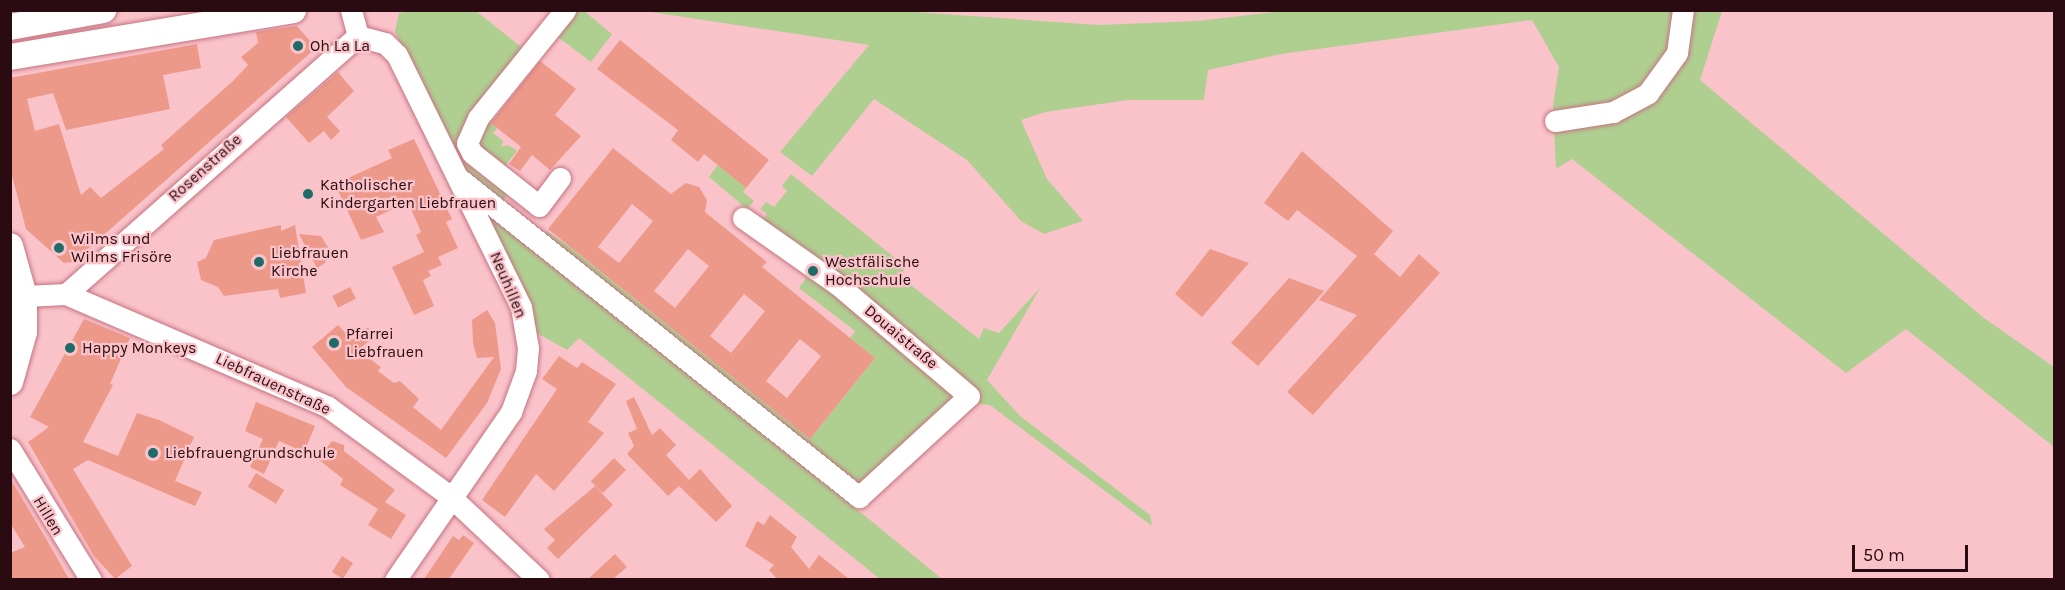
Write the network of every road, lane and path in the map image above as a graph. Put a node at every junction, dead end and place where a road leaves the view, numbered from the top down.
1 (103, 10) edge
2 (293, 10) edge
3 (351, 10) edge
4 (565, 10) edge
5 (1683, 10) edge
6 (10, 27) edge
7 (358, 36) junction
8 (10, 57) edge
9 (1555, 121) dead end
10 (560, 178) dead end
11 (461, 180) junction
12 (742, 218) dead end
13 (10, 246) edge
14 (66, 294) junction
15 (24, 296) junction
16 (10, 382) edge
17 (10, 449) edge
18 (450, 496) junction
19 (91, 579) edge
20 (395, 579) edge
21 (539, 579) edge

1 - 6 main road
2 - 8 main road
3 - 7 street
4 - 10 street
5 - 9 street
7 - 11 street, Neuhillen
7 - 14 street, Rosenstraße
11 - 12 street, Douaistraße
11 - 18 street, Neuhillen
13 - 15 main road
14 - 15 street
14 - 18 street, Liebfrauenstraße
15 - 16 main road
17 - 19 street, Hillen
18 - 20 street, Neuhillen
18 - 21 street, Liebfrauenstraße

